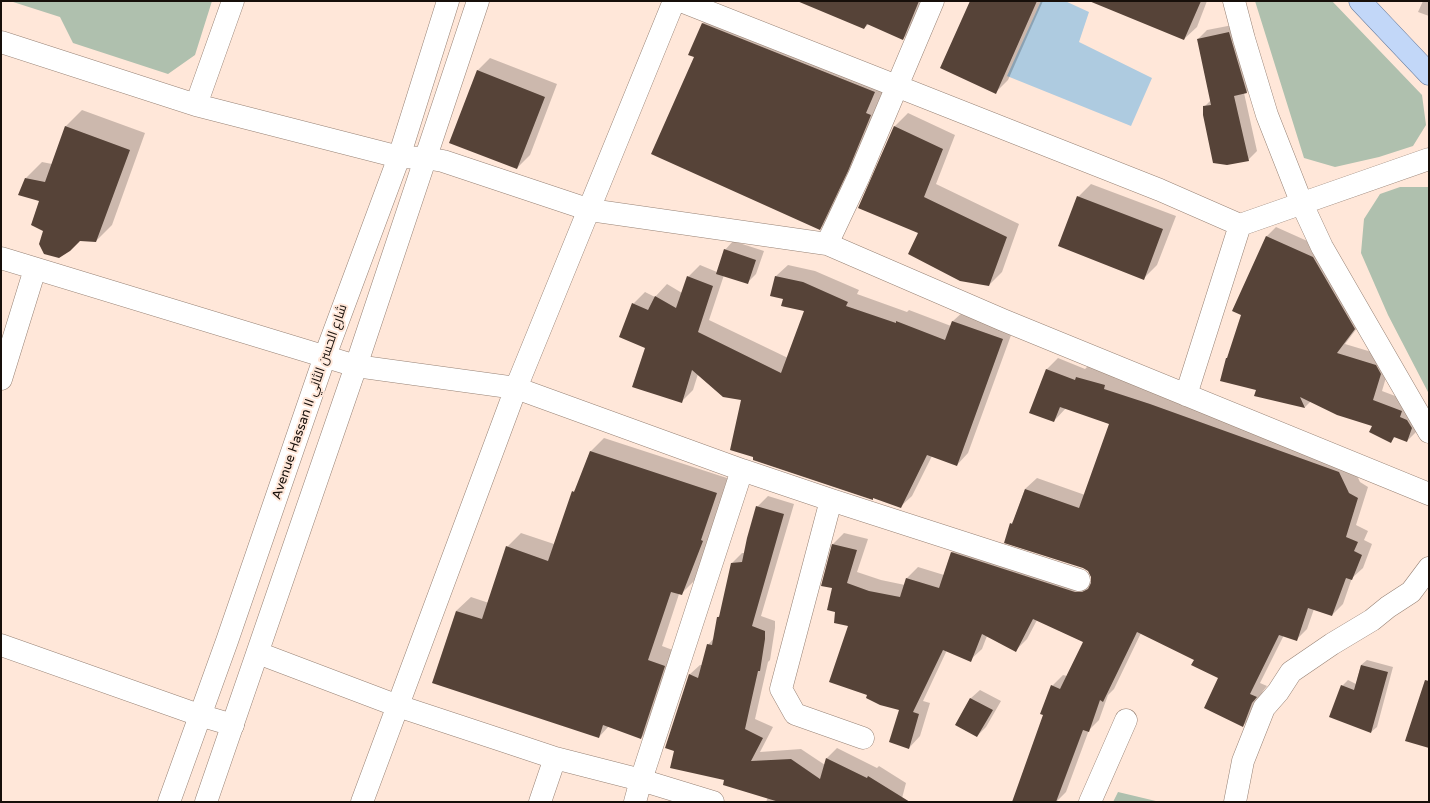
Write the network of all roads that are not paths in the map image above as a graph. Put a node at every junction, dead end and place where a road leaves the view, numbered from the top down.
1 (233, 1) edge
2 (448, 1) edge
3 (478, 1) edge
4 (674, 1) edge
5 (681, 1) edge
6 (933, 1) edge
7 (1234, 1) edge
8 (1360, 1) edge
9 (1, 42) edge
10 (1429, 74) edge
11 (897, 87) junction
12 (196, 105) junction
13 (399, 157) junction
14 (425, 158) junction
15 (1429, 159) edge
16 (1302, 204) junction
17 (590, 210) junction
18 (1240, 224) junction
19 (827, 244) junction
20 (1, 258) edge
21 (35, 269) junction
22 (325, 356) junction
23 (356, 366) junction
24 (1, 379) edge
25 (516, 388) junction
26 (1186, 395) junction
27 (1429, 432) edge
28 (742, 470) junction
29 (1429, 494) edge
30 (831, 500) junction
31 (1429, 568) edge
32 (1078, 580) dead end
33 (1, 645) edge
34 (258, 653) junction
35 (398, 706) junction
36 (199, 715) junction
37 (1126, 720) dead end
38 (232, 725) junction
39 (863, 738) dead end
40 (555, 758) junction
41 (641, 780) junction
42 (169, 802) edge
43 (206, 802) edge
44 (362, 802) edge
45 (540, 802) edge
46 (635, 802) edge
47 (713, 802) edge
48 (1090, 802) edge
49 (1235, 802) edge

1 - 12 street
2 - 13 street, Avenue Hassan II شارع الحسن الثاني
3 - 14 street
4 - 17 street
5 - 11 street
6 - 11 street
7 - 16 street
8 - 10 main road
9 - 12 street
11 - 18 street
11 - 19 street
12 - 13 street
13 - 14 street
13 - 22 street, Avenue Hassan II شارع الحسن الثاني
14 - 17 street
14 - 23 street
15 - 16 street
16 - 18 street
16 - 27 street
17 - 19 street
17 - 25 street
18 - 26 street
19 - 26 street
20 - 21 street
21 - 22 street
21 - 24 street
22 - 23 street
22 - 36 street, Avenue Hassan II شارع الحسن الثاني
23 - 25 street
23 - 34 street
25 - 28 street
25 - 35 street
26 - 29 street
28 - 30 street
28 - 41 street
30 - 32 street
30 - 39 street
31 - 49 street
33 - 36 street
34 - 35 street
34 - 38 street
35 - 40 street
35 - 44 street
36 - 38 street
36 - 42 street, Avenue Hassan II شارع الحسن الثاني
37 - 48 street
38 - 43 street
40 - 41 street
40 - 45 street
41 - 46 street
41 - 47 street

